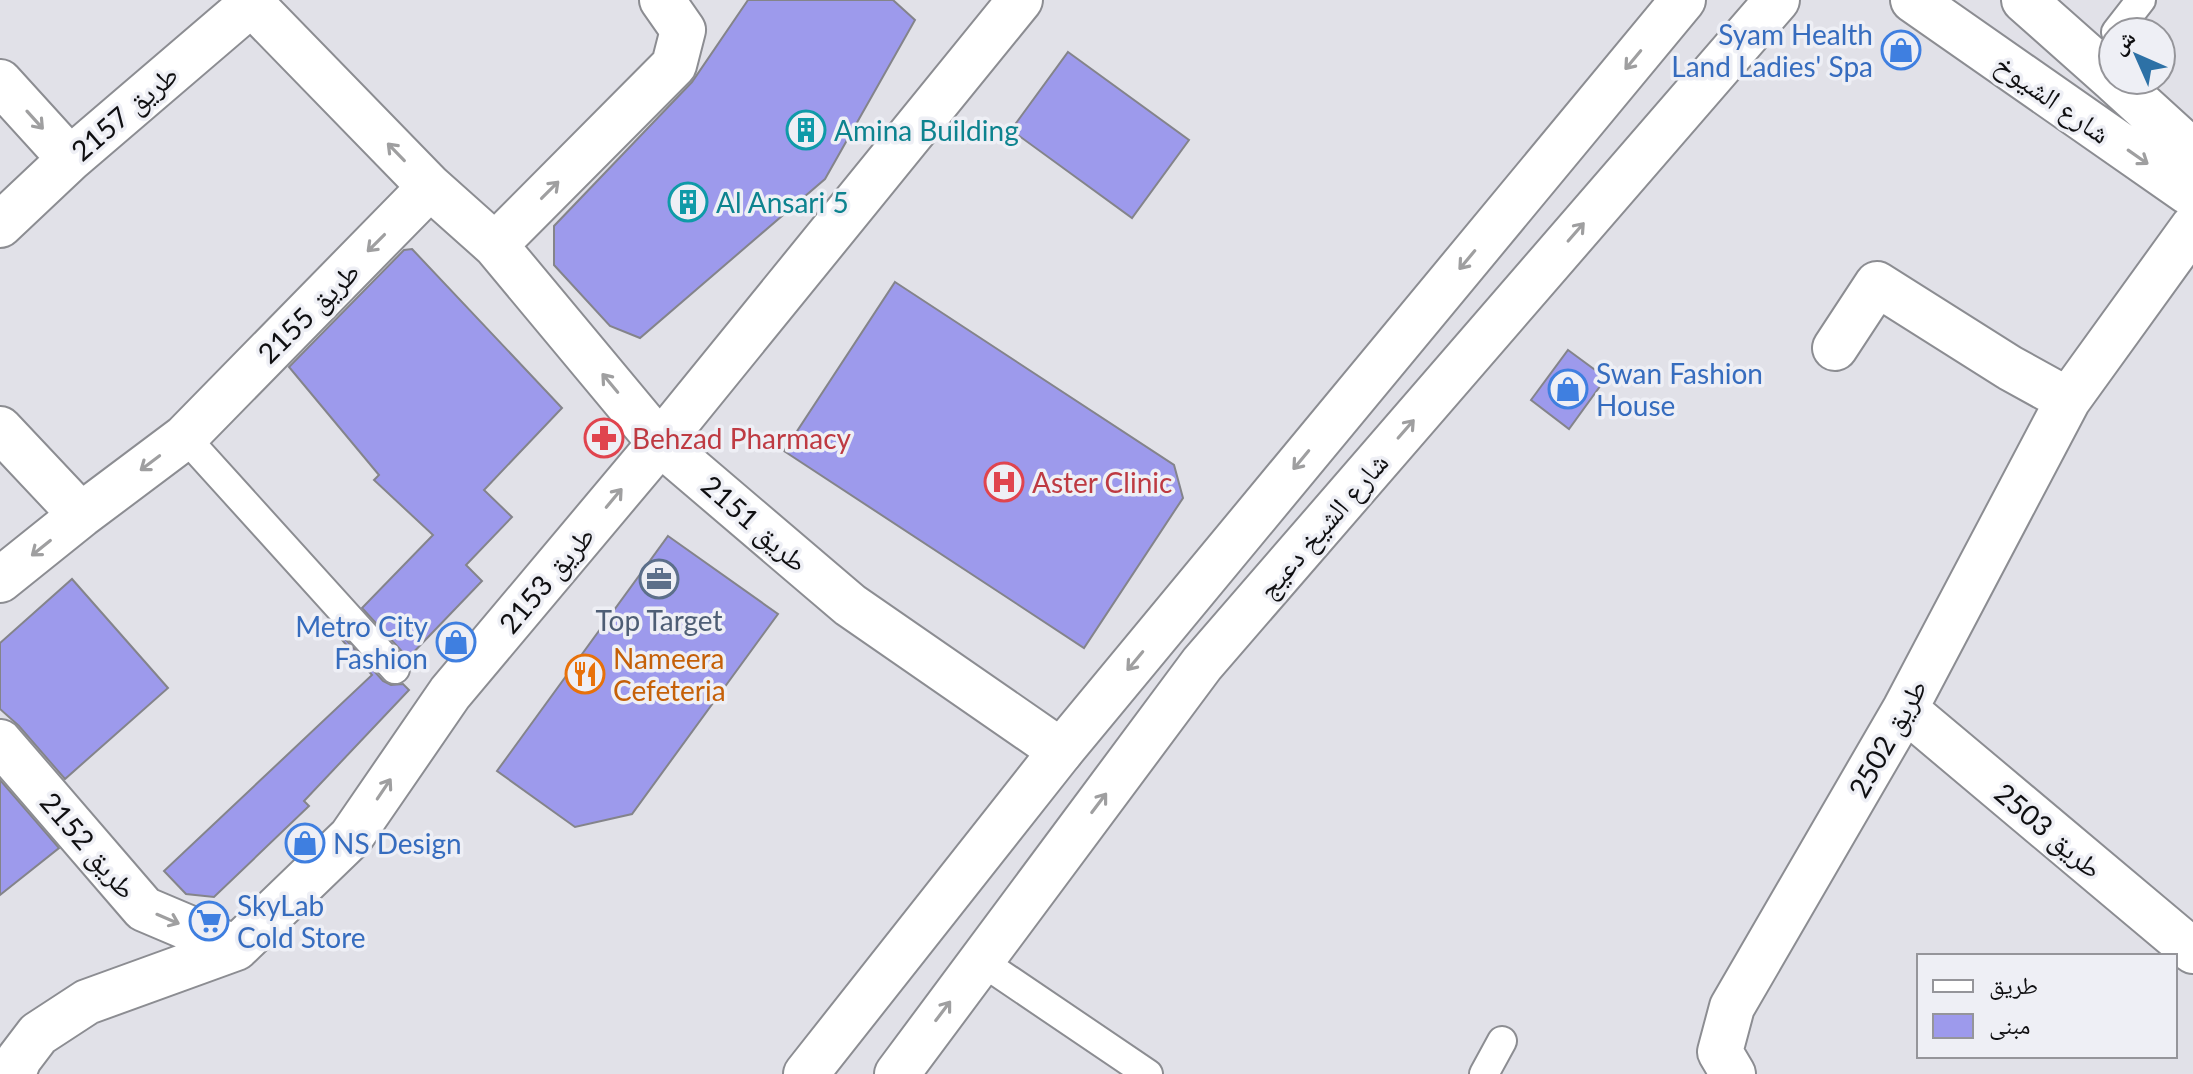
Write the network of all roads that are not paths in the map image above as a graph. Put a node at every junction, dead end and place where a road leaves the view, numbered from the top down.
1 (662, 0) edge
2 (1020, 0) edge
3 (1683, 0) edge
4 (1777, 0) edge
5 (1913, 0) edge
6 (2024, 0) edge
7 (250, 2) edge
8 (2097, 49) edge
9 (0, 82) edge
10 (2144, 96) edge
11 (2193, 152) edge
12 (70, 159) junction
13 (430, 187) junction
14 (2193, 193) edge
15 (0, 225) edge
16 (2193, 227) edge
17 (495, 245) junction
18 (1835, 348) dead end
19 (2068, 400) junction
20 (0, 429) edge
21 (185, 437) junction
22 (660, 443) junction
23 (81, 515) junction
24 (0, 580) edge
25 (395, 669) dead end
26 (1905, 709) junction
27 (0, 742) edge
28 (1061, 751) junction
29 (236, 948) junction
30 (2193, 951) edge
31 (981, 961) junction
32 (1502, 1041) dead end
33 (13, 1074) edge
34 (806, 1074) edge
35 (897, 1074) edge
36 (1148, 1074) edge
37 (1484, 1074) edge
38 (1733, 1074) edge

17 -> 1 street
2 - 22 street, طريق 2153
3 -> 28 street, شارع الشيخ دعيج
31 -> 4 street, شارع الشيخ دعيج
5 -> 14 street, شارع الشيوخ
6 - 8 street, شارع الشيوخ
7 - 12 street, طريق 2157
13 -> 7 street, طريق 2151
9 -> 12 street
10 - 11 street, شارع الشيوخ
12 - 15 street, طريق 2157
13 - 17 street, طريق 2151
13 -> 21 street, طريق 2155
16 - 19 street, طريق 2502
22 -> 17 street, طريق 2151
18 - 19 street
19 - 26 street, طريق 2502
20 - 23 street
21 -> 23 street, طريق 2155
21 - 25 lane
22 - 28 street, طريق 2151
29 -> 22 street, طريق 2153
23 -> 24 street, طريق 2155
26 - 30 street, طريق 2503
26 - 38 street, طريق 2502
27 -> 29 street, طريق 2152
28 - 34 street, شارع الشيخ دعيج
29 - 33 street, طريق 2153
35 -> 31 street, شارع الشيخ دعيج
31 - 36 lane
32 - 37 lane

